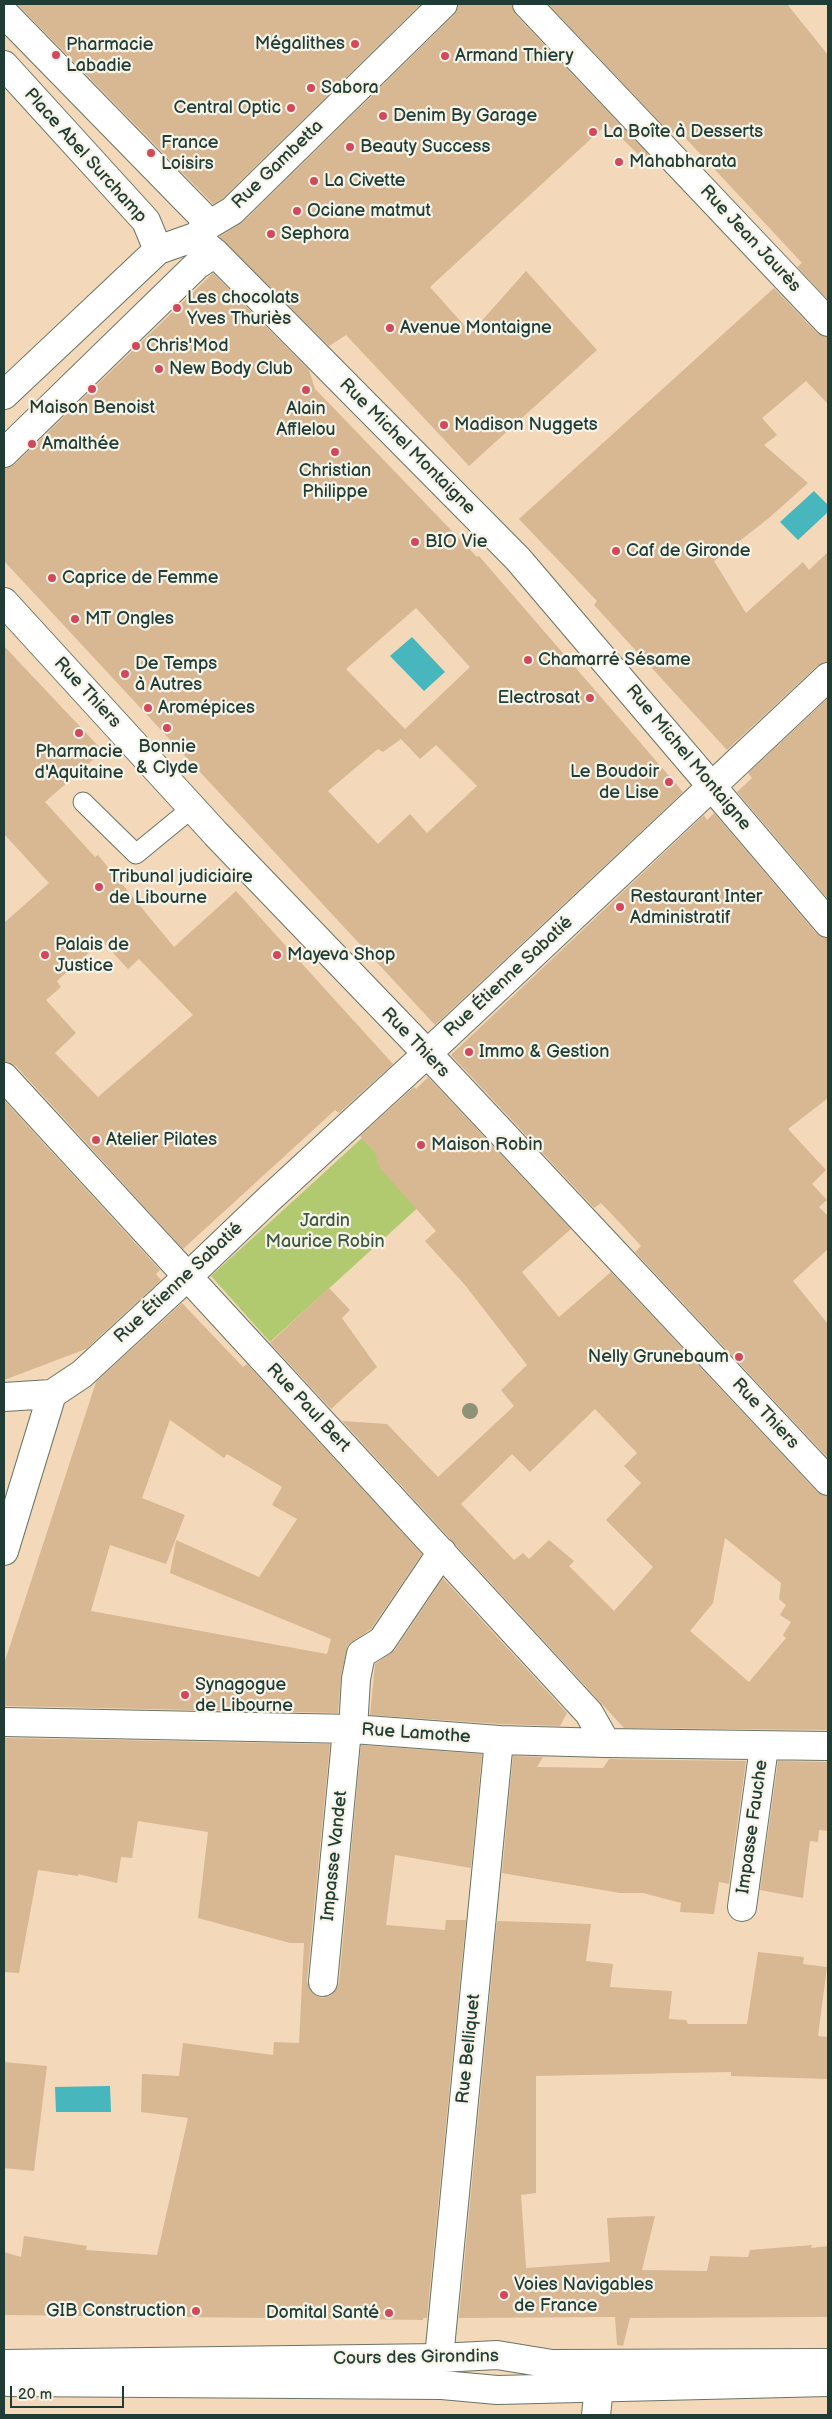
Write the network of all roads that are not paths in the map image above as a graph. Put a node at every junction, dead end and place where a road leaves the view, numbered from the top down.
1 (443, 4) edge
2 (527, 4) edge
3 (4, 12) edge
4 (4, 65) edge
5 (207, 238) junction
6 (158, 250) junction
7 (828, 322) edge
8 (4, 395) edge
9 (4, 453) edge
10 (4, 602) edge
11 (828, 677) edge
12 (713, 785) junction
13 (83, 802) dead end
14 (192, 808) junction
15 (828, 923) edge
16 (426, 1055) junction
17 (4, 1077) edge
18 (186, 1277) junction
19 (52, 1394) junction
20 (4, 1397) edge
21 (828, 1481) edge
22 (4, 1551) edge
23 (442, 1552) junction
24 (4, 1722) edge
25 (350, 1730) junction
26 (498, 1740) junction
27 (606, 1743) junction
28 (828, 1746) edge
29 (764, 1747) junction
30 (742, 1907) dead end
31 (323, 1982) dead end
32 (439, 2358) junction
33 (828, 2363) edge
34 (4, 2364) edge
35 (4, 2382) edge
36 (828, 2382) edge
37 (599, 2387) junction
38 (596, 2415) edge

1 - 5 street, Rue Gambetta
2 - 7 street, Rue Jean Jaurès
3 - 5 street
4 - 6 street, Place Abel Surchamp
5 - 6 street
5 - 9 street
5 - 12 street, Rue Michel Montaigne
6 - 8 street
10 - 14 street, Rue Thiers
11 - 12 street, Rue Étienne Sabatié
12 - 15 street, Rue Michel Montaigne
12 - 16 street, Rue Étienne Sabatié
13 - 14 lane
14 - 16 street, Rue Thiers
16 - 18 street, Rue Étienne Sabatié
16 - 21 street, Rue Thiers
17 - 18 street, Rue Paul Bert
18 - 19 street, Rue Étienne Sabatié
18 - 23 street, Rue Paul Bert
19 - 20 street
19 - 22 street
23 - 25 street, Impasse Vandet
23 - 27 street, Rue Paul Bert
24 - 25 street, Rue Lamothe
25 - 26 street, Rue Lamothe
25 - 31 street, Impasse Vandet
26 - 27 street, Rue Lamothe
26 - 32 street, Rue Belliquet
27 - 29 street, Rue Lamothe
28 - 29 street, Rue Lamothe
29 - 30 street, Impasse Fauche
32 - 33 street, Cours des Girondins
32 - 34 street, Cours des Girondins
35 - 37 street, Cours des Girondins
36 - 37 street, Cours des Girondins
37 - 38 street

